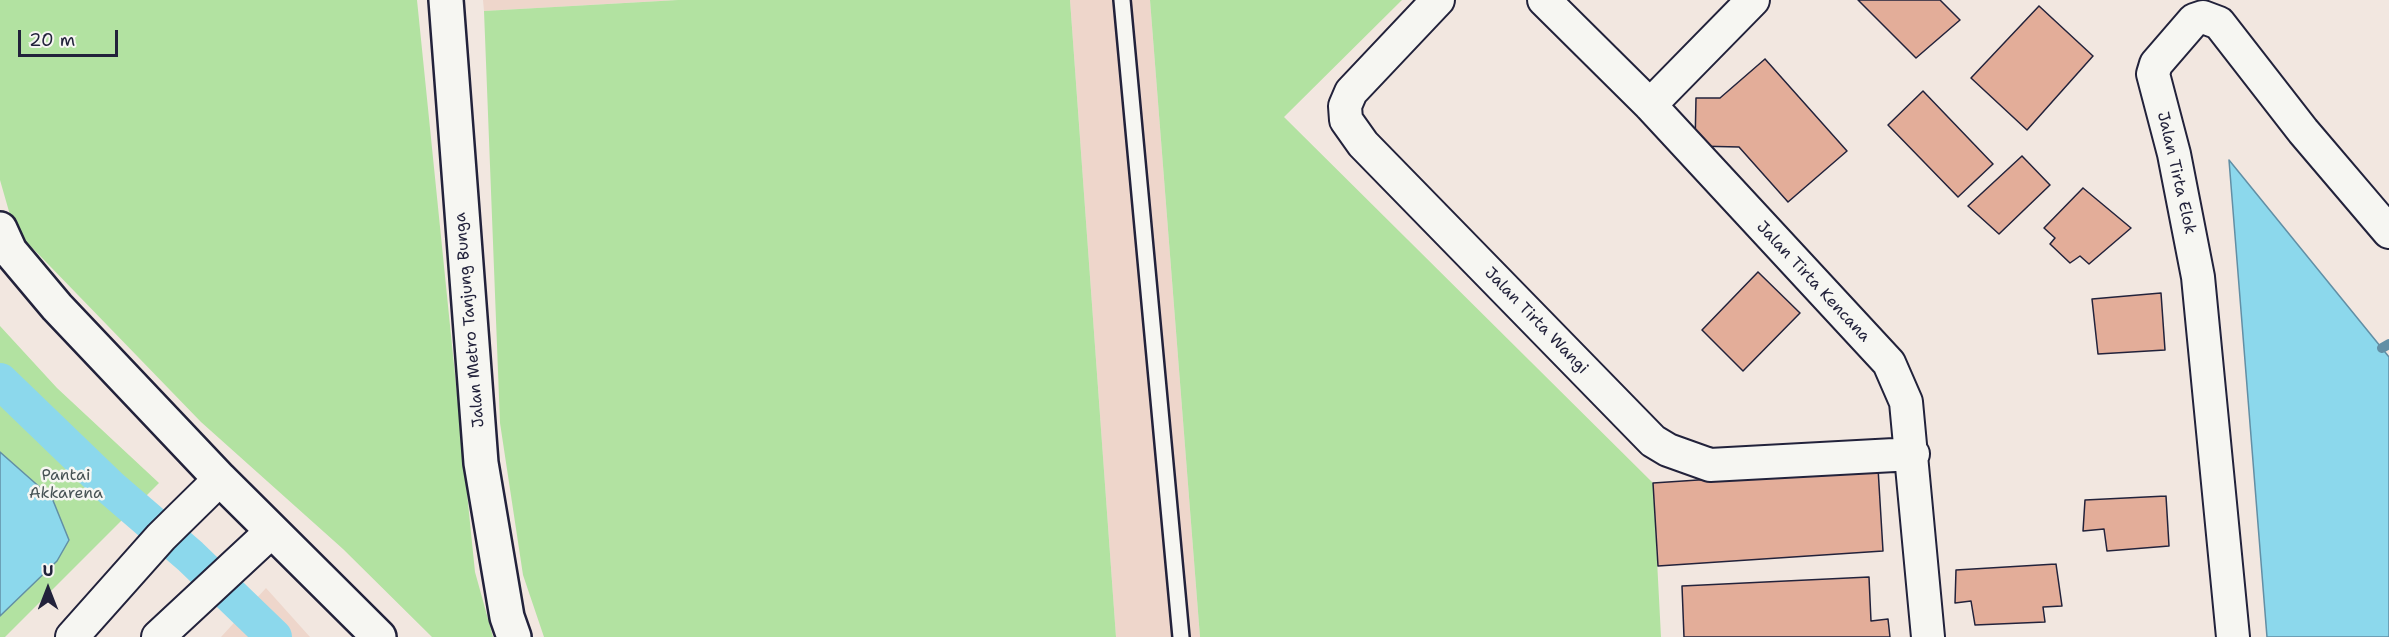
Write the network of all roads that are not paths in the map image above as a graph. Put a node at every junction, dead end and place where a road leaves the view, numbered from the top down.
1 (446, 0) edge
2 (1122, 0) edge
3 (1438, 0) edge
4 (1544, 0) edge
5 (1753, 0) edge
6 (1650, 105) junction
7 (0, 229) edge
8 (2389, 232) edge
9 (1913, 454) junction
10 (220, 479) junction
11 (261, 541) junction
12 (178, 631) edge
13 (72, 637) edge
14 (379, 637) edge
15 (514, 637) edge
16 (1181, 637) edge
17 (1928, 637) edge
18 (2233, 637) edge

1 - 15 main road, Jalan Metro Tanjung Bunga
2 - 16 lane
3 - 9 street, Jalan Tirta Wangi
4 - 6 street, Jalan Tirta Kencana
5 - 6 street
6 - 9 street, Jalan Tirta Kencana
7 - 10 main road
8 - 18 street, Jalan Tirta Elok
9 - 17 street, Jalan Tirta Kencana
10 - 11 main road
10 - 13 street
11 - 12 street
11 - 14 main road

